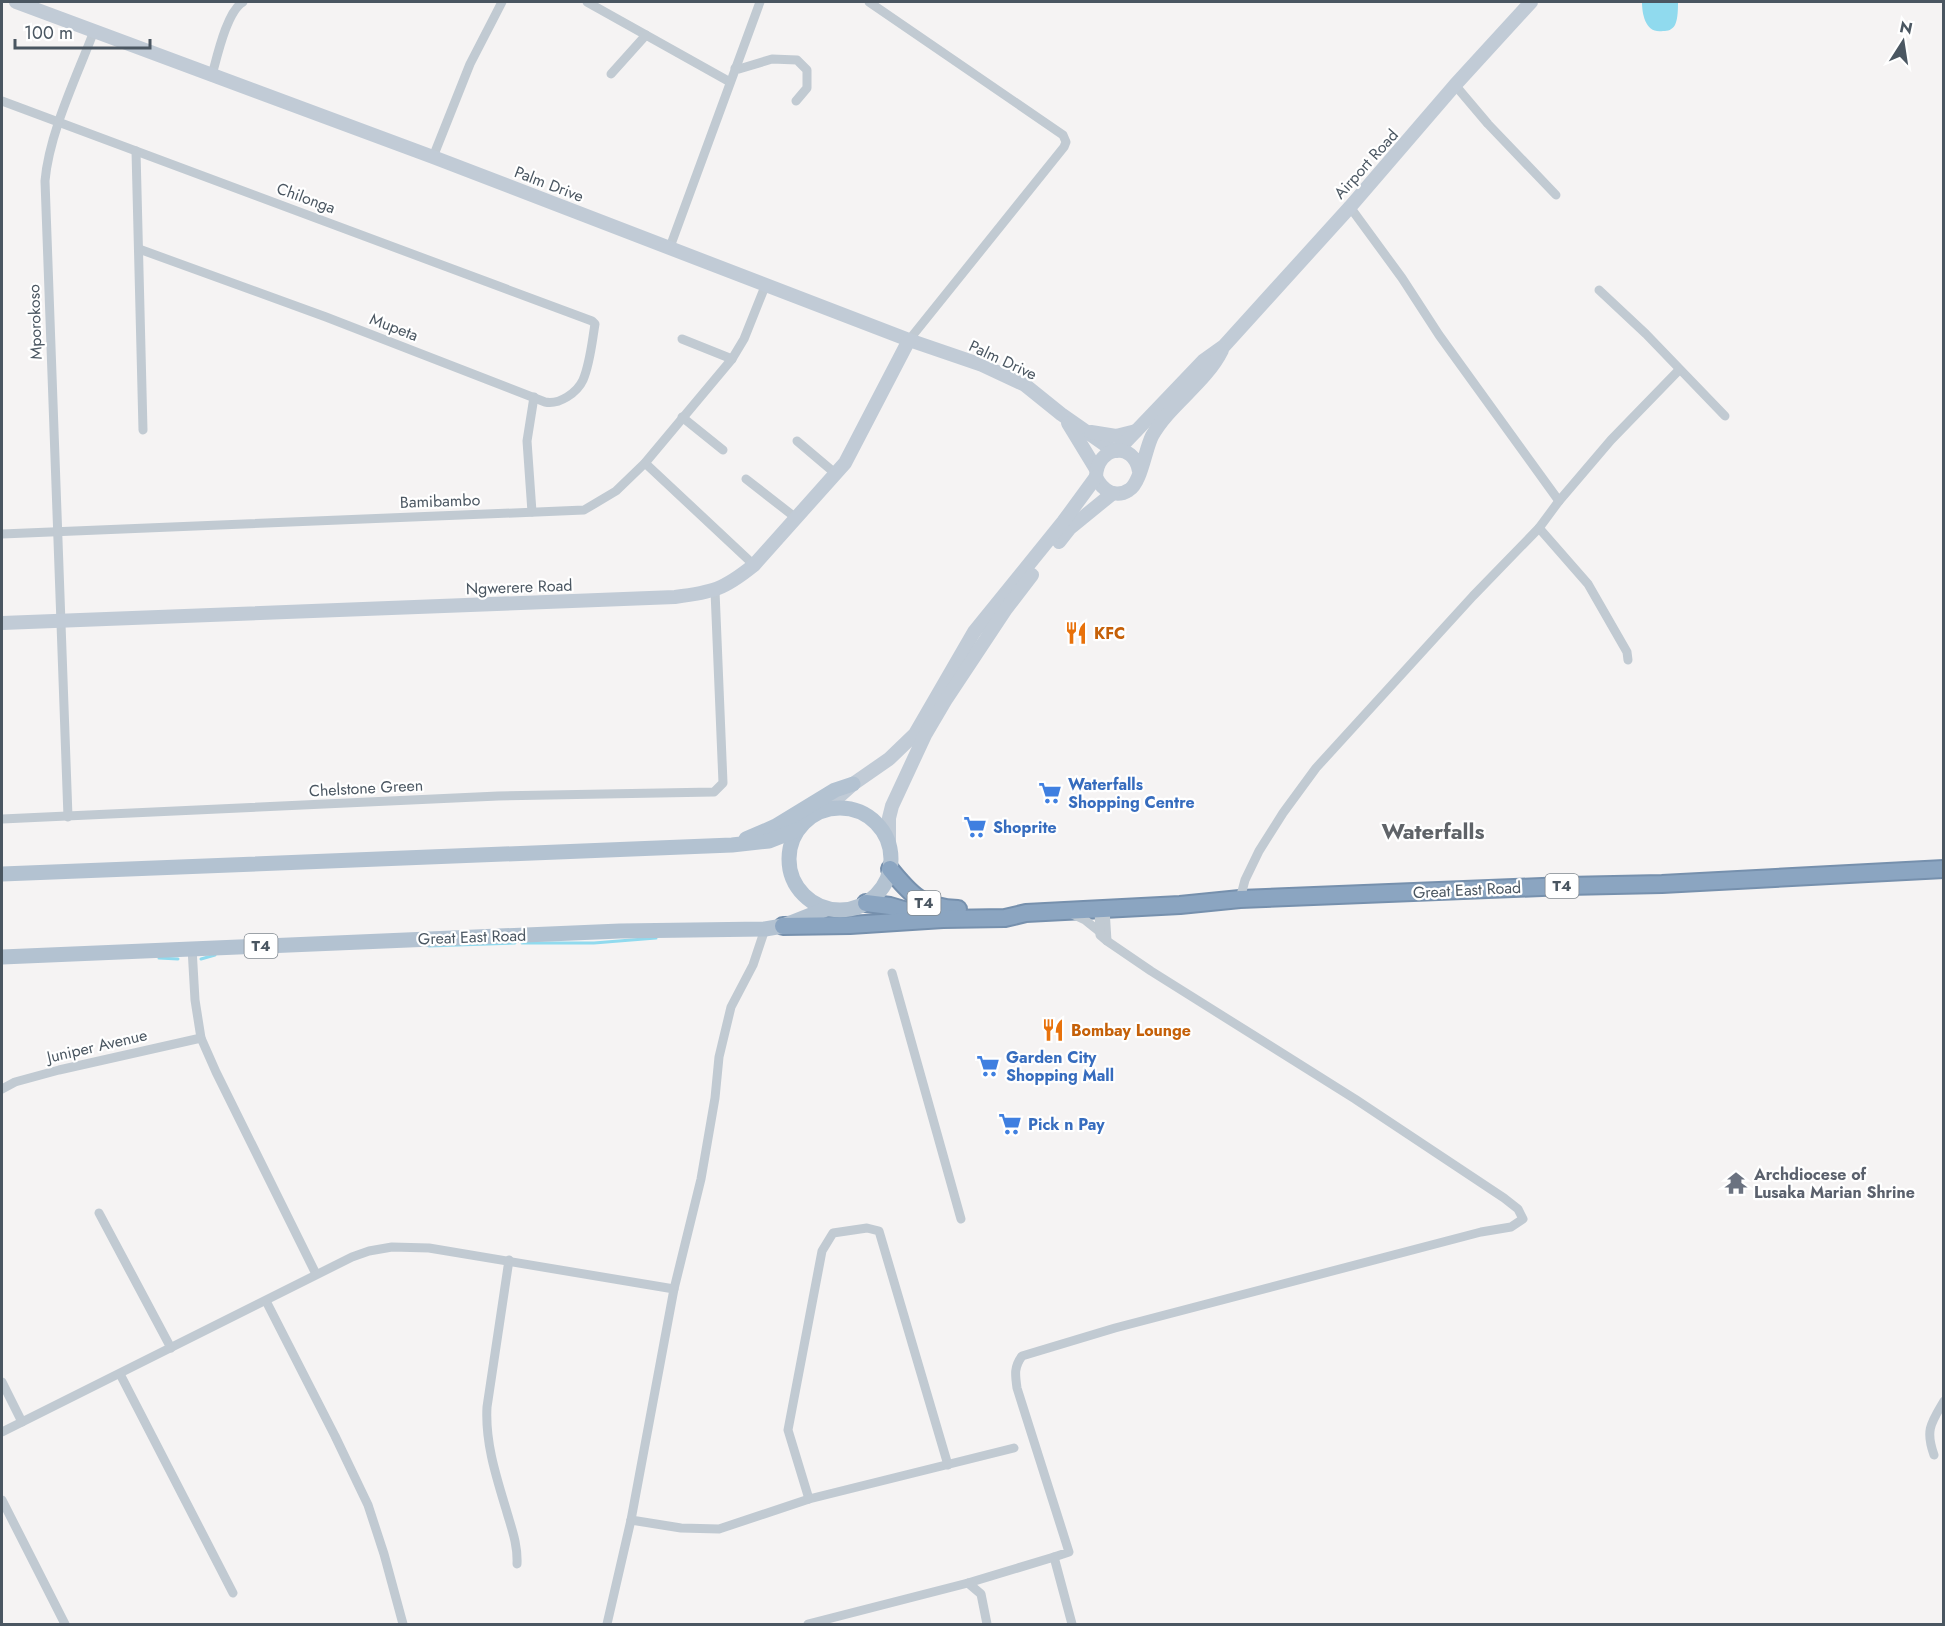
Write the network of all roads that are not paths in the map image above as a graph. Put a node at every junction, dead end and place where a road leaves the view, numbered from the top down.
1 (16, 2) edge
2 (243, 2) edge
3 (502, 2) edge
4 (587, 2) edge
5 (760, 2) edge
6 (869, 2) edge
7 (1531, 2) edge
8 (46, 6) edge
9 (94, 31) junction
10 (646, 35) junction
11 (735, 68) junction
12 (611, 74) dead end
13 (212, 75) junction
14 (730, 82) junction
15 (1455, 85) junction
16 (796, 100) dead end
17 (2, 101) edge
18 (59, 123) junction
19 (136, 151) junction
20 (433, 157) junction
21 (1556, 195) dead end
22 (1350, 207) junction
23 (670, 248) junction
24 (139, 249) junction
25 (765, 284) junction
26 (1599, 290) dead end
27 (594, 329) joint
28 (682, 339) dead end
29 (909, 340) junction
30 (1224, 346) junction
31 (732, 359) junction
32 (1679, 370) junction
33 (534, 397) junction
34 (1061, 414) junction
35 (1725, 416) dead end
36 (682, 417) junction
37 (1076, 424) junction
38 (143, 430) dead end
39 (1136, 431) junction
40 (797, 441) dead end
41 (723, 450) dead end
42 (1115, 451) junction
43 (645, 463) junction
44 (1139, 471) junction
45 (1096, 473) junction
46 (836, 474) junction
47 (746, 479) dead end
48 (1113, 493) junction
49 (1559, 501) junction
50 (532, 512) junction
51 (796, 518) junction
52 (1539, 528) junction
53 (58, 532) junction
54 (2, 534) edge
55 (753, 565) junction
56 (715, 591) junction
57 (62, 620) junction
58 (2, 623) edge
59 (1628, 660) dead end
60 (853, 784) junction
61 (824, 810) junction
62 (68, 817) junction
63 (2, 819) edge
64 (797, 830) junction
65 (889, 843) junction
66 (732, 845) junction
67 (890, 869) junction
68 (1944, 869) edge
69 (2, 874) edge
70 (1240, 899) junction
71 (866, 903) junction
72 (826, 909) junction
73 (1102, 909) junction
74 (1125, 909) junction
75 (1066, 912) junction
76 (1026, 913) junction
77 (943, 919) junction
78 (783, 926) junction
79 (765, 929) junction
80 (1103, 934) junction
81 (192, 948) junction
82 (2, 957) edge
83 (892, 973) dead end
84 (201, 1038) junction
85 (15, 1082) junction
86 (2, 1083) edge
87 (2, 1089) edge
88 (99, 1213) dead end
89 (961, 1219) dead end
90 (509, 1260) junction
91 (316, 1274) junction
92 (674, 1289) junction
93 (267, 1301) junction
94 (171, 1348) junction
95 (120, 1374) junction
96 (2, 1382) edge
97 (1944, 1401) edge
98 (22, 1422) junction
99 (2, 1432) edge
100 (1014, 1448) dead end
101 (1934, 1455) dead end
102 (948, 1466) junction
103 (809, 1499) junction
104 (2, 1500) edge
105 (631, 1520) junction
106 (1054, 1557) junction
107 (516, 1564) dead end
108 (968, 1583) junction
109 (233, 1593) dead end
110 (65, 1624) edge
111 (403, 1624) edge
112 (607, 1624) edge
113 (808, 1624) edge
114 (987, 1624) edge
115 (1072, 1624) edge

1 - 8 street, Palm Drive
2 - 13 street
3 - 20 street
4 - 10 street
5 - 11 street
6 - 29 street
7 - 15 street, Airport Road
8 - 9 street, Palm Drive
9 - 13 street, Palm Drive
9 - 18 street, Mporokoso
10 - 12 street
10 - 14 street
11 - 14 street
11 - 16 street
13 - 20 street, Palm Drive
14 - 23 street
15 - 21 street
15 - 22 street, Airport Road
17 - 18 street, Chilonga
18 - 19 street, Chilonga
18 - 53 street, Mporokoso
19 - 24 street
19 - 27 street, Chilonga
20 - 23 street, Palm Drive
22 - 30 street, Airport Road
22 - 49 street
23 - 25 street, Palm Drive
24 - 33 street, Mupeta
24 - 38 street
25 - 29 street, Palm Drive
25 - 31 street, Bamibambo
26 - 32 street
27 - 33 street, Mupeta
28 - 31 street
29 - 34 street, Palm Drive
29 - 46 street, Ngwerere Road
30 - 39 street, Airport Road
30 - 44 street, Airport Road
31 - 36 street, Bamibambo
32 - 35 street
32 - 49 street
33 - 50 street
34 - 37 street, Palm Drive
34 - 45 street, Palm Drive
36 - 41 street
36 - 43 street, Bamibambo
37 - 39 street, Palm Drive
37 - 42 street, Palm Drive
39 - 42 street, Airport Road
40 - 46 street
42 - 44 street
42 - 45 street
43 - 50 street, Bamibambo
43 - 55 street
44 - 48 street
45 - 48 street
45 - 60 street
46 - 51 street, Ngwerere Road
47 - 51 street
48 - 65 street
49 - 52 street
50 - 53 street, Bamibambo
51 - 55 street, Ngwerere Road
52 - 59 street
52 - 70 street
53 - 54 street, Bamibambo
53 - 57 street, Mporokoso
55 - 56 street, Ngwerere Road
56 - 57 street, Ngwerere Road
56 - 62 street, Chelstone Green
57 - 58 street, Ngwerere Road
57 - 62 street, Mporokoso
60 - 61 street
60 - 66 main road
61 - 64 main road
61 - 65 main road
62 - 63 street, Chelstone Green
64 - 66 main road
64 - 72 main road
65 - 67 main road
66 - 69 main road
67 - 71 main road
67 - 76 highway, Great East Road / T4
68 - 70 highway, Great East Road / T4
70 - 74 highway, Great East Road / T4
71 - 72 main road
71 - 77 highway, Great East Road / T4
72 - 78 main road, T4
73 - 74 highway, Great East Road / T4
73 - 75 highway, Great East Road / T4
73 - 80 street
74 - 80 street
75 - 76 highway, Great East Road / T4
75 - 80 street
76 - 77 highway, Great East Road / T4
77 - 78 highway, Great East Road
78 - 79 main road, Great East Road / T4
79 - 81 main road, Great East Road / T4
79 - 92 street
80 - 106 street
81 - 82 main road, Great East Road / T4
81 - 84 street
83 - 89 street
84 - 85 street, Juniper Avenue
84 - 91 street
85 - 86 street
85 - 87 street, Juniper Avenue
88 - 94 street
90 - 91 street
90 - 92 street
90 - 107 street
91 - 93 street
92 - 105 street
93 - 94 street
93 - 111 street
94 - 95 street
95 - 98 street
95 - 109 street
96 - 98 street
97 - 101 street
98 - 99 street
100 - 102 street
102 - 103 street
102 - 103 street
103 - 105 street
104 - 110 street
105 - 112 street
106 - 108 street
106 - 115 street
108 - 113 street
108 - 114 street

